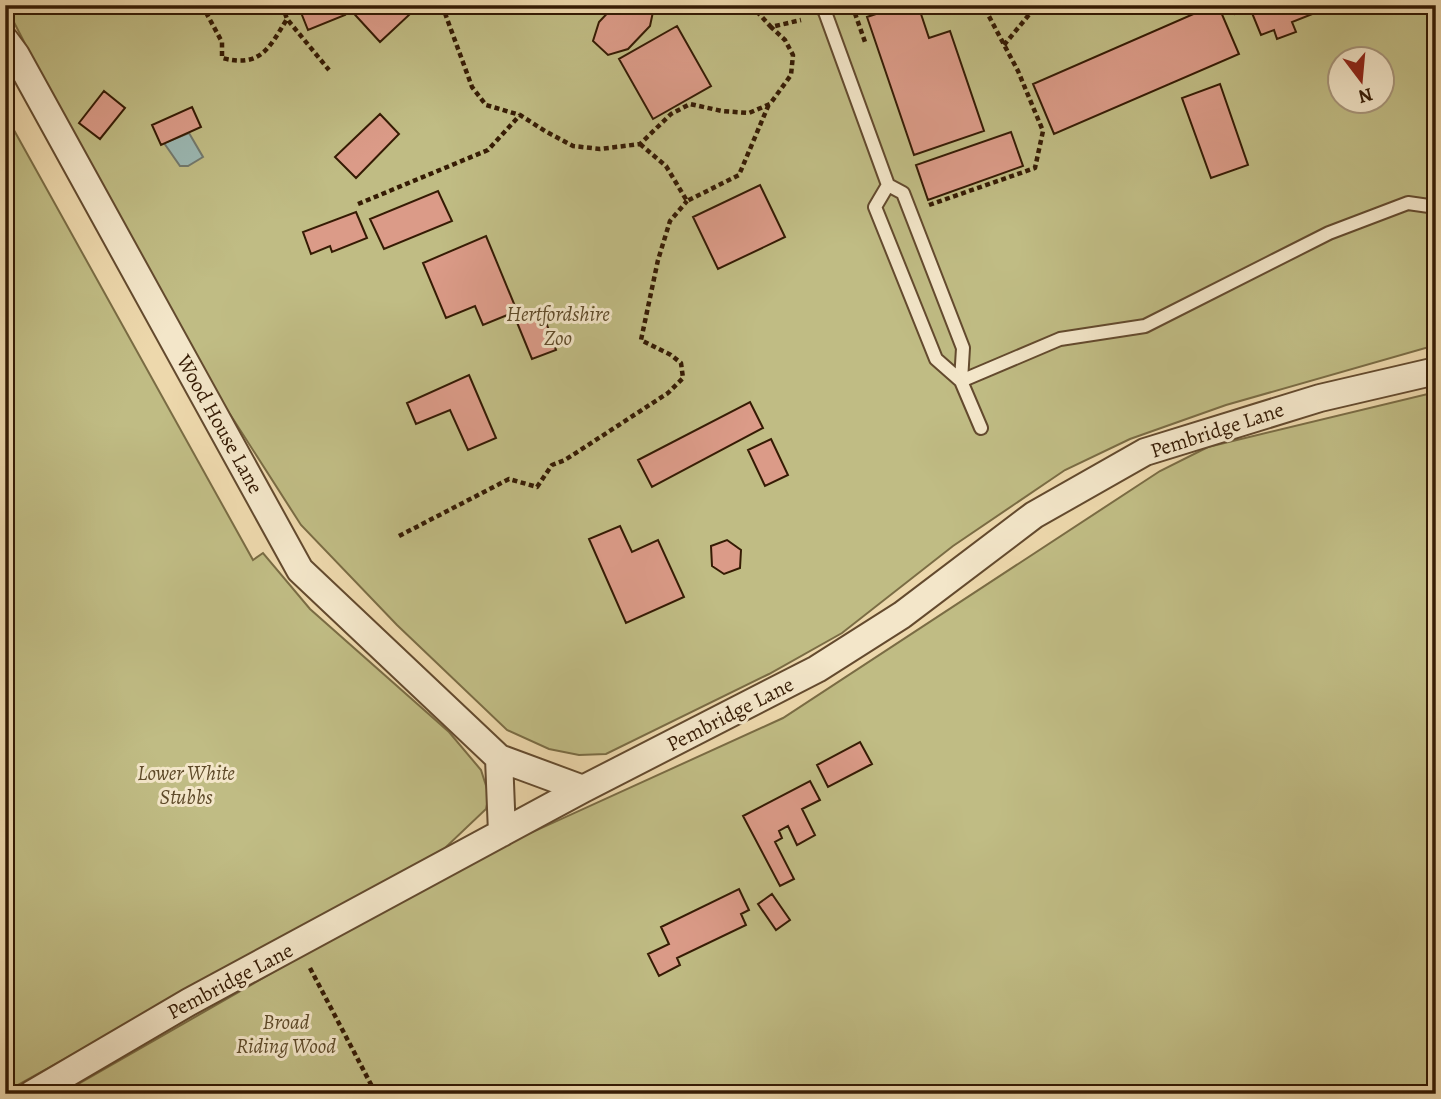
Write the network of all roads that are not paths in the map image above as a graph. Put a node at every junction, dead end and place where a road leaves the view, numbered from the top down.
1 (820, 5) edge
2 (5, 40) edge
3 (888, 185) junction
4 (1436, 208) edge
5 (1436, 371) edge
6 (961, 382) junction
7 (981, 428) dead end
8 (499, 758) junction
9 (583, 789) junction
10 (502, 833) junction
11 (32, 1094) edge

1 - 3 lane
2 - 8 street, Wood House Lane
3 - 6 lane
3 - 6 lane
4 - 6 lane
5 - 9 street, Pembridge Lane
6 - 7 lane
8 - 9 street, Wood House Lane
8 - 10 street
9 - 10 street, Pembridge Lane
10 - 11 street, Pembridge Lane

